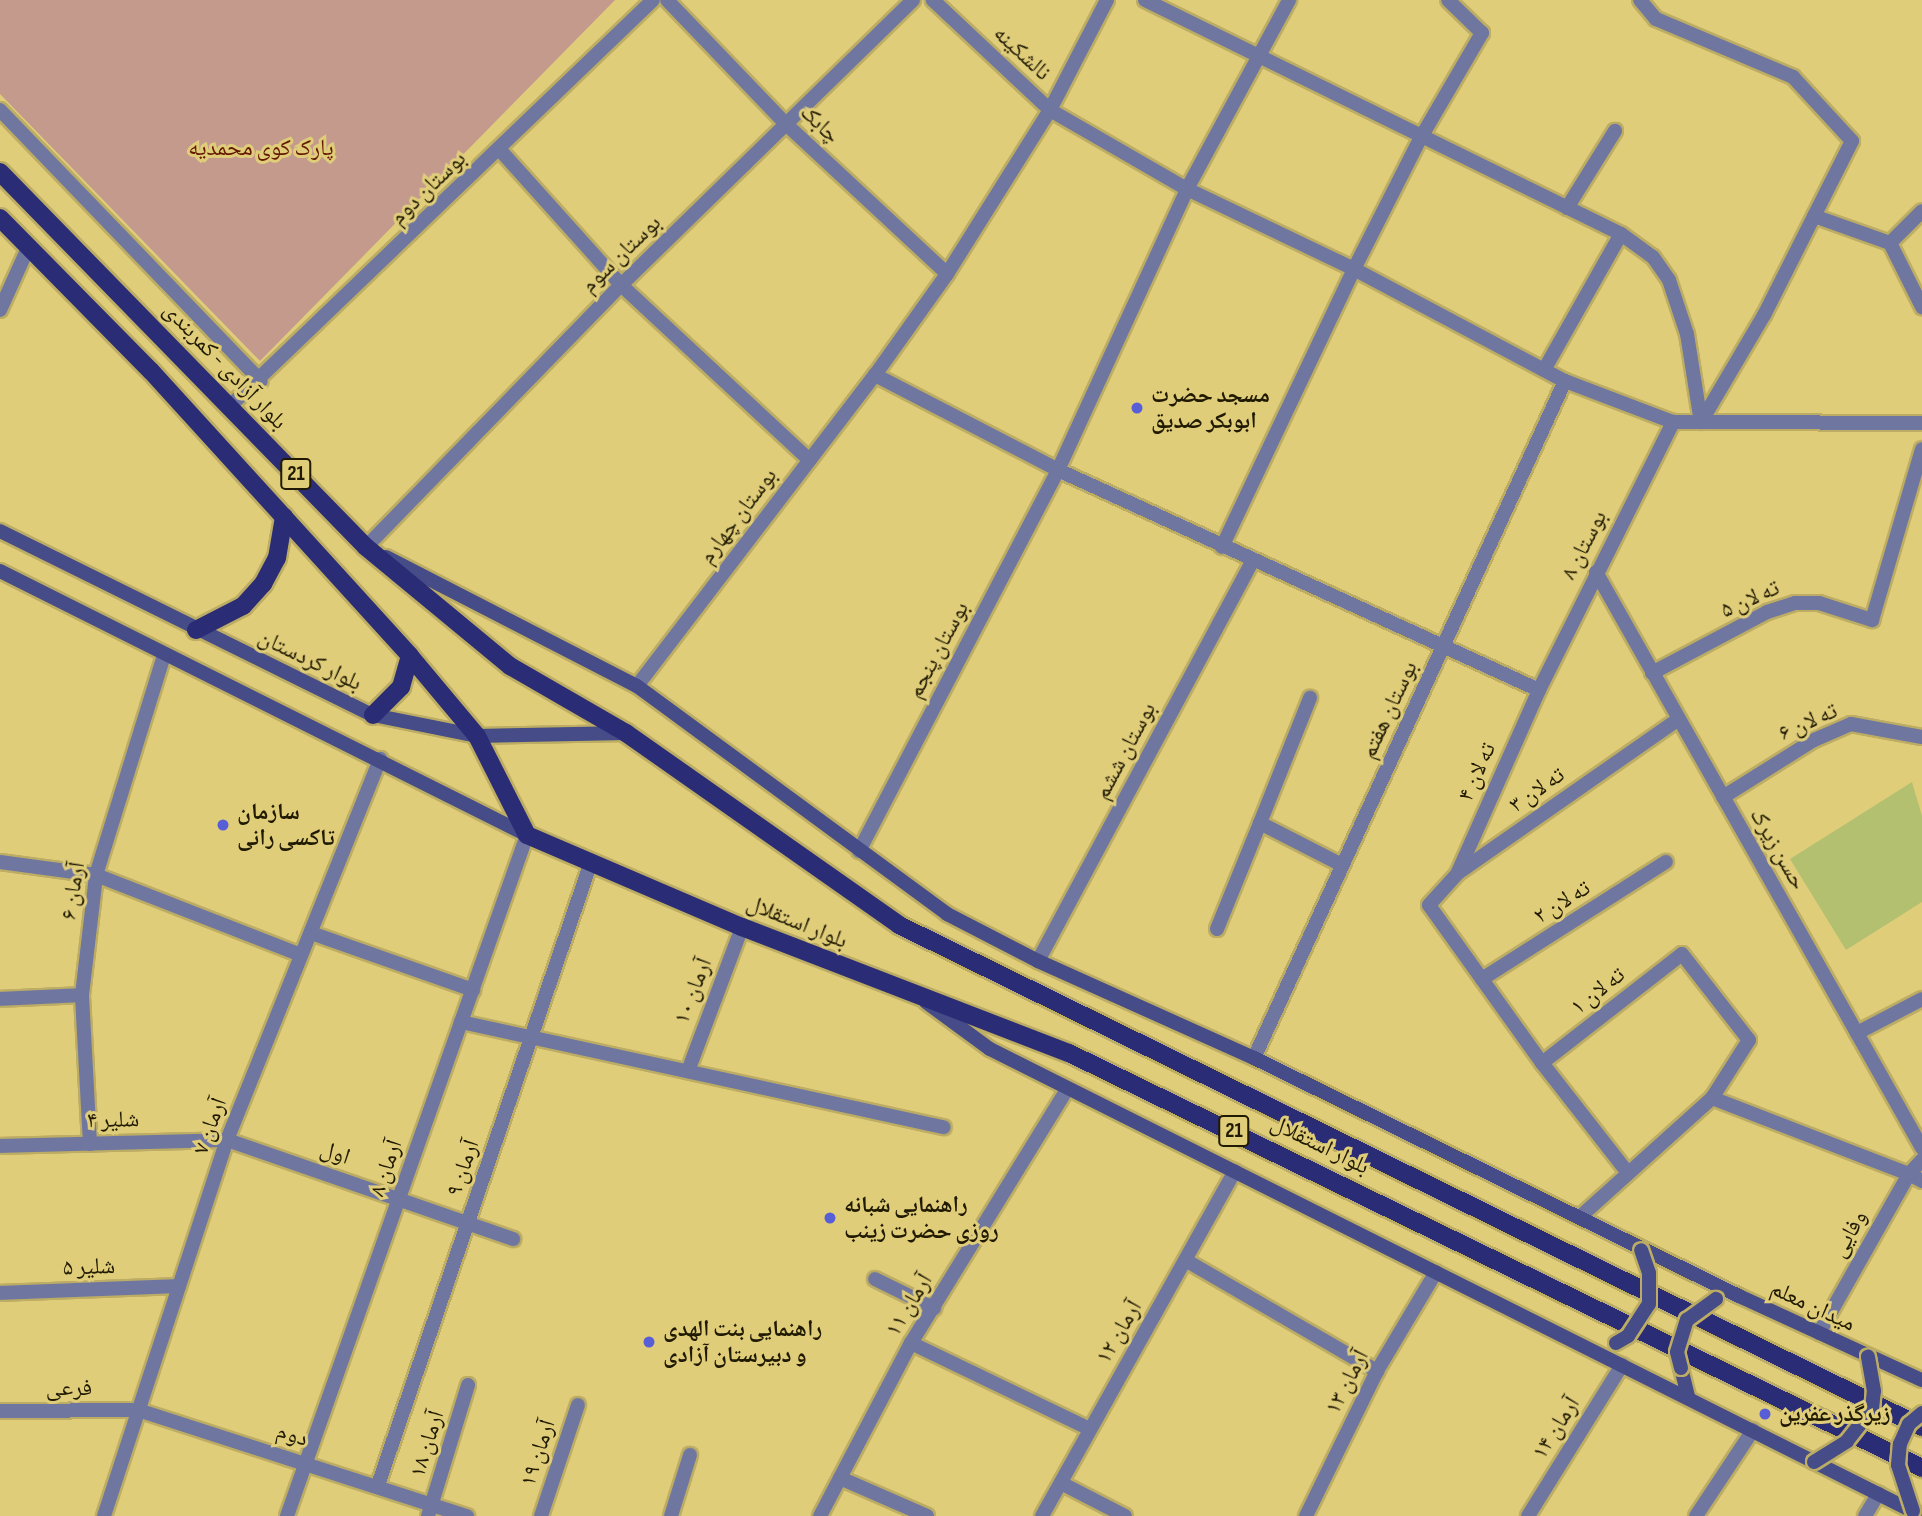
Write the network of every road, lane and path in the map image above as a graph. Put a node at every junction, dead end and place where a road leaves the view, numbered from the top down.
1 (653, 0) edge
2 (667, 0) edge
3 (914, 0) edge
4 (933, 0) edge
5 (1107, 0) edge
6 (1145, 0) edge
7 (1289, 0) edge
8 (1448, 0) edge
9 (1640, 0) edge
10 (1257, 57) junction
11 (0, 110) edge
12 (1050, 110) junction
13 (789, 126) junction
14 (1615, 131) dead end
15 (1420, 139) junction
16 (500, 150) junction
17 (0, 172) edge
18 (1187, 189) junction
19 (1567, 208) junction
20 (1922, 211) edge
21 (1814, 216) junction
22 (0, 218) edge
23 (1621, 234) junction
24 (1890, 243) junction
25 (28, 248) junction
26 (1354, 269) junction
27 (947, 274) junction
28 (621, 285) junction
29 (1922, 307) edge
30 (0, 310) edge
31 (1544, 370) junction
32 (875, 375) junction
33 (261, 381) junction
34 (1565, 381) junction
35 (230, 406) junction
36 (1673, 422) junction
37 (1701, 422) junction
38 (1922, 424) edge
39 (1922, 449) edge
40 (809, 460) junction
41 (1058, 470) junction
42 (284, 517) junction
43 (0, 531) edge
44 (366, 547) junction
45 (1223, 547) junction
46 (1252, 562) junction
47 (0, 571) edge
48 (1596, 572) junction
49 (196, 630) junction
50 (1443, 647) junction
51 (164, 655) junction
52 (410, 656) junction
53 (1652, 673) junction
54 (637, 686) junction
55 (1539, 690) junction
56 (1310, 698) dead end
57 (373, 715) junction
58 (1679, 719) junction
59 (626, 733) junction
60 (477, 736) junction
61 (1922, 737) edge
62 (380, 759) junction
63 (1723, 797) junction
64 (1260, 823) junction
65 (527, 835) junction
66 (859, 851) junction
67 (0, 862) edge
68 (1666, 862) dead end
69 (590, 865) junction
70 (1342, 865) junction
71 (1458, 873) junction
72 (96, 875) junction
73 (742, 927) junction
74 (1217, 929) dead end
75 (310, 933) junction
76 (302, 955) junction
77 (1038, 961) junction
78 (1482, 979) junction
79 (472, 990) junction
80 (82, 995) junction
81 (920, 997) junction
82 (0, 999) edge
83 (1922, 999) edge
84 (461, 1022) junction
85 (1857, 1033) junction
86 (532, 1037) junction
87 (1254, 1058) junction
88 (1542, 1063) junction
89 (688, 1071) junction
90 (1068, 1088) junction
91 (1712, 1098) junction
92 (944, 1127) dead end
93 (227, 1140) junction
94 (90, 1144) junction
95 (0, 1146) edge
96 (1922, 1148) edge
97 (1922, 1160) edge
98 (1236, 1171) junction
99 (1628, 1173) junction
100 (1915, 1177) edge
101 (398, 1200) junction
102 (1581, 1216) junction
103 (466, 1226) junction
104 (513, 1239) dead end
105 (1638, 1247) junction
106 (1186, 1261) junction
107 (1436, 1272) junction
108 (875, 1279) dead end
109 (179, 1286) junction
110 (0, 1293) edge
111 (1740, 1296) junction
112 (934, 1308) junction
113 (1819, 1333) junction
114 (911, 1343) junction
115 (1585, 1346) junction
116 (1868, 1357) junction
117 (1622, 1364) junction
118 (1377, 1371) junction
119 (1922, 1380) edge
120 (468, 1385) dead end
121 (1688, 1397) junction
122 (578, 1405) dead end
123 (138, 1410) junction
124 (0, 1411) edge
125 (1922, 1413) edge
126 (1922, 1427) edge
127 (1088, 1428) junction
128 (1753, 1430) junction
129 (690, 1455) dead end
130 (1814, 1462) junction
131 (306, 1463) junction
132 (1922, 1468) edge
133 (840, 1478) junction
134 (1061, 1483) junction
135 (377, 1485) junction
136 (1878, 1494) junction
137 (431, 1509) edge
138 (1917, 1514) edge
139 (104, 1516) edge
140 (287, 1516) edge
141 (467, 1516) edge
142 (541, 1516) edge
143 (671, 1516) edge
144 (820, 1516) edge
145 (926, 1516) edge
146 (1042, 1516) edge
147 (1125, 1516) edge
148 (1306, 1516) edge
149 (1528, 1516) edge
150 (1696, 1516) edge
151 (1865, 1516) edge

1 - 16 street, بوستان دوم
2 - 13 street, چابک
3 - 13 street, بوستان سوم
4 - 12 street, نالشکینه
5 - 12 street, بوستان چهارم
6 - 10 street
7 - 10 street, بوستان پنجم
8 - 15 street
9 - 21 street
10 - 15 street
10 - 18 street, بوستان پنجم
11 - 33 street
12 - 18 street, نالشکینه
12 - 27 street, بوستان چهارم
13 - 27 street, چابک
13 - 28 street, بوستان سوم
14 - 19 street
15 - 19 street
15 - 26 street
16 - 28 street
16 - 33 street, بوستان دوم
17 - 35 main road, بلوار آزادی - کمربندی / 21
18 - 26 street, نالشکینه
18 - 41 street, بوستان پنجم
19 - 23 street
20 - 24 street
21 - 24 street
21 - 37 street
22 - 25 main road
23 - 31 street
23 - 37 street
24 - 29 street
25 - 30 street
25 - 42 main road
26 - 31 street, نالشکینه
26 - 45 street
27 - 32 street, بوستان چهارم
28 - 40 street
28 - 44 street, بوستان سوم
31 - 34 street, نالشکینه
32 - 40 street, بوستان چهارم
32 - 41 street
33 - 35 street, بوستان دوم
34 - 36 street, نالشکینه
34 - 50 street, بوستان هفتم
35 - 44 main road, بلوار آزادی - کمربندی / 21
36 - 37 street
36 - 48 street, بوستان ۸
37 - 38 street
39 - 53 street, ته لان ۵
40 - 54 street, بوستان چهارم
41 - 45 street
41 - 66 street, بوستان پنجم
42 - 49 main road
42 - 52 main road
43 - 49 main road, بلوار کردستان
44 - 54 main road, میدان معلم
44 - 59 main road, بلوار آزادی - کمربندی / 21
45 - 46 street
46 - 50 street
46 - 77 street, بوستان ششم
47 - 51 main road
48 - 53 street, حسن زیرک
48 - 55 street, بوستان ۸
49 - 57 main road, بلوار کردستان
50 - 55 street
50 - 70 street, بوستان هفتم
51 - 62 main road
51 - 72 street, آرمان ۶
52 - 57 main road
52 - 60 main road
53 - 58 street, حسن زیرک
54 - 66 main road, میدان معلم
55 - 71 street, ته لان ۴
56 - 64 street
57 - 60 main road, بلوار کردستان
58 - 63 street, حسن زیرک
58 - 71 street, ته لان ۳
59 - 60 main road, بلوار کردستان
59 - 126 main road, بلوار استقلال / 21
60 - 65 main road
61 - 63 street, ته لان ۶
62 - 65 main road
62 - 75 street, آرمان ۷
63 - 85 street, حسن زیرک
64 - 70 street
64 - 74 street
65 - 69 main road, بلوار استقلال / 21
65 - 79 street, آرمان ۸
66 - 77 main road, میدان معلم
67 - 72 street
68 - 78 street, ته لان ۲
69 - 73 main road, بلوار استقلال / 21
69 - 86 street, آرمان ۹
70 - 87 street, بوستان هفتم
71 - 78 street, ته لان ۳
72 - 76 street
72 - 80 street, آرمان ۶
73 - 81 main road, بلوار استقلال / 21
73 - 89 street, آرمان ۱۰
75 - 76 street, آرمان ۷
75 - 79 street
76 - 93 street, آرمان ۷
77 - 87 main road, میدان معلم
78 - 88 street
79 - 84 street, آرمان ۸
80 - 82 street
80 - 94 street, آرمان ۶
81 - 90 main road
81 - 132 main road, بلوار استقلال / 21
83 - 85 street
84 - 86 street
84 - 101 street, آرمان ۸
85 - 96 street, حسن زیرک
86 - 89 street
86 - 103 street, آرمان ۹
87 - 102 main road, میدان معلم
88 - 91 street, ته لان ۱
88 - 99 street
89 - 92 street
90 - 98 main road
90 - 112 street, آرمان ۱۱
91 - 99 street
91 - 100 street
93 - 94 street, شلیر ۴
93 - 101 street, اول
93 - 109 street, آرمان ۷
94 - 95 street, شلیر ۴
97 - 100 street, وفایی
98 - 106 street, آرمان ۱۲
98 - 107 main road
99 - 102 street
100 - 113 street, وفایی
101 - 103 street, اول
101 - 131 street, آرمان ۸
102 - 105 main road, میدان معلم
103 - 104 street, اول
103 - 135 street, آرمان ۹
105 - 111 main road, میدان معلم
105 - 115 main road, bridge
106 - 118 street
106 - 127 street, آرمان ۱۲
107 - 115 main road
107 - 118 street, آرمان ۱۳
108 - 112 street
109 - 110 street, شلیر ۵
109 - 123 street, آرمان ۷
111 - 113 main road, میدان معلم
111 - 121 main road, bridge
112 - 114 street, آرمان ۱۱
113 - 116 main road, میدان معلم
114 - 127 street
114 - 133 street, آرمان ۱۱
115 - 117 main road
116 - 119 main road, میدان معلم
116 - 130 main road, bridge
117 - 121 main road
117 - 149 street, آرمان ۱۴
118 - 148 street, آرمان ۱۳
120 - 137 street, آرمان ۱۸
121 - 128 main road
122 - 142 street, آرمان ۱۹
123 - 124 street, فرعی
123 - 131 street, دوم
123 - 139 street, آرمان ۷
125 - 138 main road, bridge
127 - 134 street, آرمان ۱۲
128 - 130 main road
128 - 150 street
129 - 143 street
130 - 136 main road
131 - 135 street, دوم
131 - 140 street, آرمان ۸
133 - 144 street, آرمان ۱۱
133 - 145 street
134 - 146 street, آرمان ۱۲
134 - 147 street
135 - 137 street, دوم
136 - 138 main road
136 - 151 street
137 - 141 street, دوم

